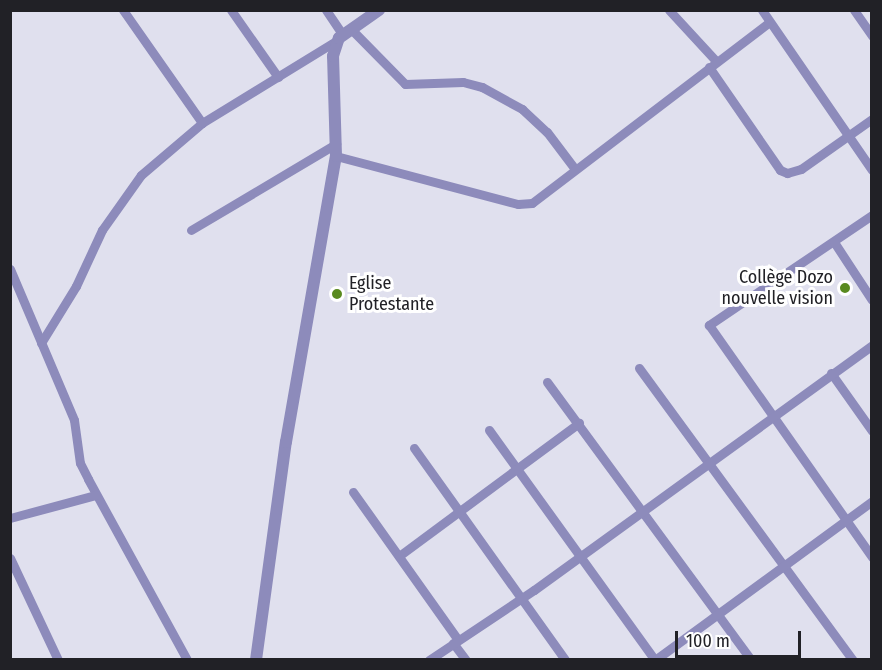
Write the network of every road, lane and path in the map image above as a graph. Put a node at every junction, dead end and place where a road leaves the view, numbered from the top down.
1 (123, 10) edge
2 (231, 10) edge
3 (327, 10) edge
4 (379, 10) edge
5 (669, 10) edge
6 (762, 10) edge
7 (854, 10) edge
8 (768, 23) junction
9 (344, 35) junction
10 (872, 36) edge
11 (712, 64) junction
12 (278, 77) junction
13 (872, 119) edge
14 (202, 123) junction
15 (848, 136) junction
16 (336, 150) junction
17 (576, 169) junction
18 (872, 170) edge
19 (872, 215) edge
20 (191, 230) dead end
21 (834, 242) junction
22 (10, 268) edge
23 (872, 300) edge
24 (41, 343) junction
25 (872, 345) edge
26 (639, 368) dead end
27 (831, 373) junction
28 (547, 382) dead end
29 (775, 416) junction
30 (579, 423) junction
31 (489, 430) dead end
32 (872, 431) edge
33 (414, 448) dead end
34 (709, 464) junction
35 (519, 470) junction
36 (353, 492) dead end
37 (96, 495) junction
38 (872, 501) edge
39 (644, 511) junction
40 (460, 513) junction
41 (10, 518) edge
42 (845, 520) junction
43 (399, 556) junction
44 (580, 556) junction
45 (872, 557) edge
46 (10, 558) edge
47 (786, 567) junction
48 (519, 598) junction
49 (719, 615) junction
50 (455, 641) junction
51 (58, 660) edge
52 (187, 660) edge
53 (256, 660) edge
54 (429, 660) edge
55 (466, 660) edge
56 (564, 660) edge
57 (655, 660) edge
58 (752, 660) edge
59 (853, 660) edge

1 - 14 street
2 - 12 street
3 - 9 street
4 - 9 street
5 - 11 street
6 - 8 street
7 - 10 street
8 - 11 street
8 - 15 street
9 - 12 street
9 - 16 street
9 - 17 street
11 - 15 street
11 - 17 street
12 - 14 street
13 - 15 street
14 - 24 street
15 - 18 street
16 - 17 street
16 - 20 street
16 - 53 street
19 - 21 street
21 - 23 street
21 - 29 street
22 - 24 street
24 - 37 street
25 - 27 street
26 - 34 street
27 - 29 street
27 - 32 street
28 - 30 street
29 - 34 street
29 - 42 street
30 - 35 street
30 - 39 street
31 - 35 street
33 - 40 street
34 - 39 street
34 - 47 street
35 - 40 street
35 - 44 street
36 - 43 street
37 - 41 street
37 - 52 street
38 - 42 street
39 - 44 street
39 - 49 street
40 - 43 street
40 - 48 street
42 - 45 street
42 - 47 street
43 - 50 street
44 - 48 street
44 - 57 street
46 - 51 street
47 - 49 street
47 - 59 street
48 - 50 street
48 - 56 street
49 - 57 street
49 - 58 street
50 - 54 street
50 - 55 street

